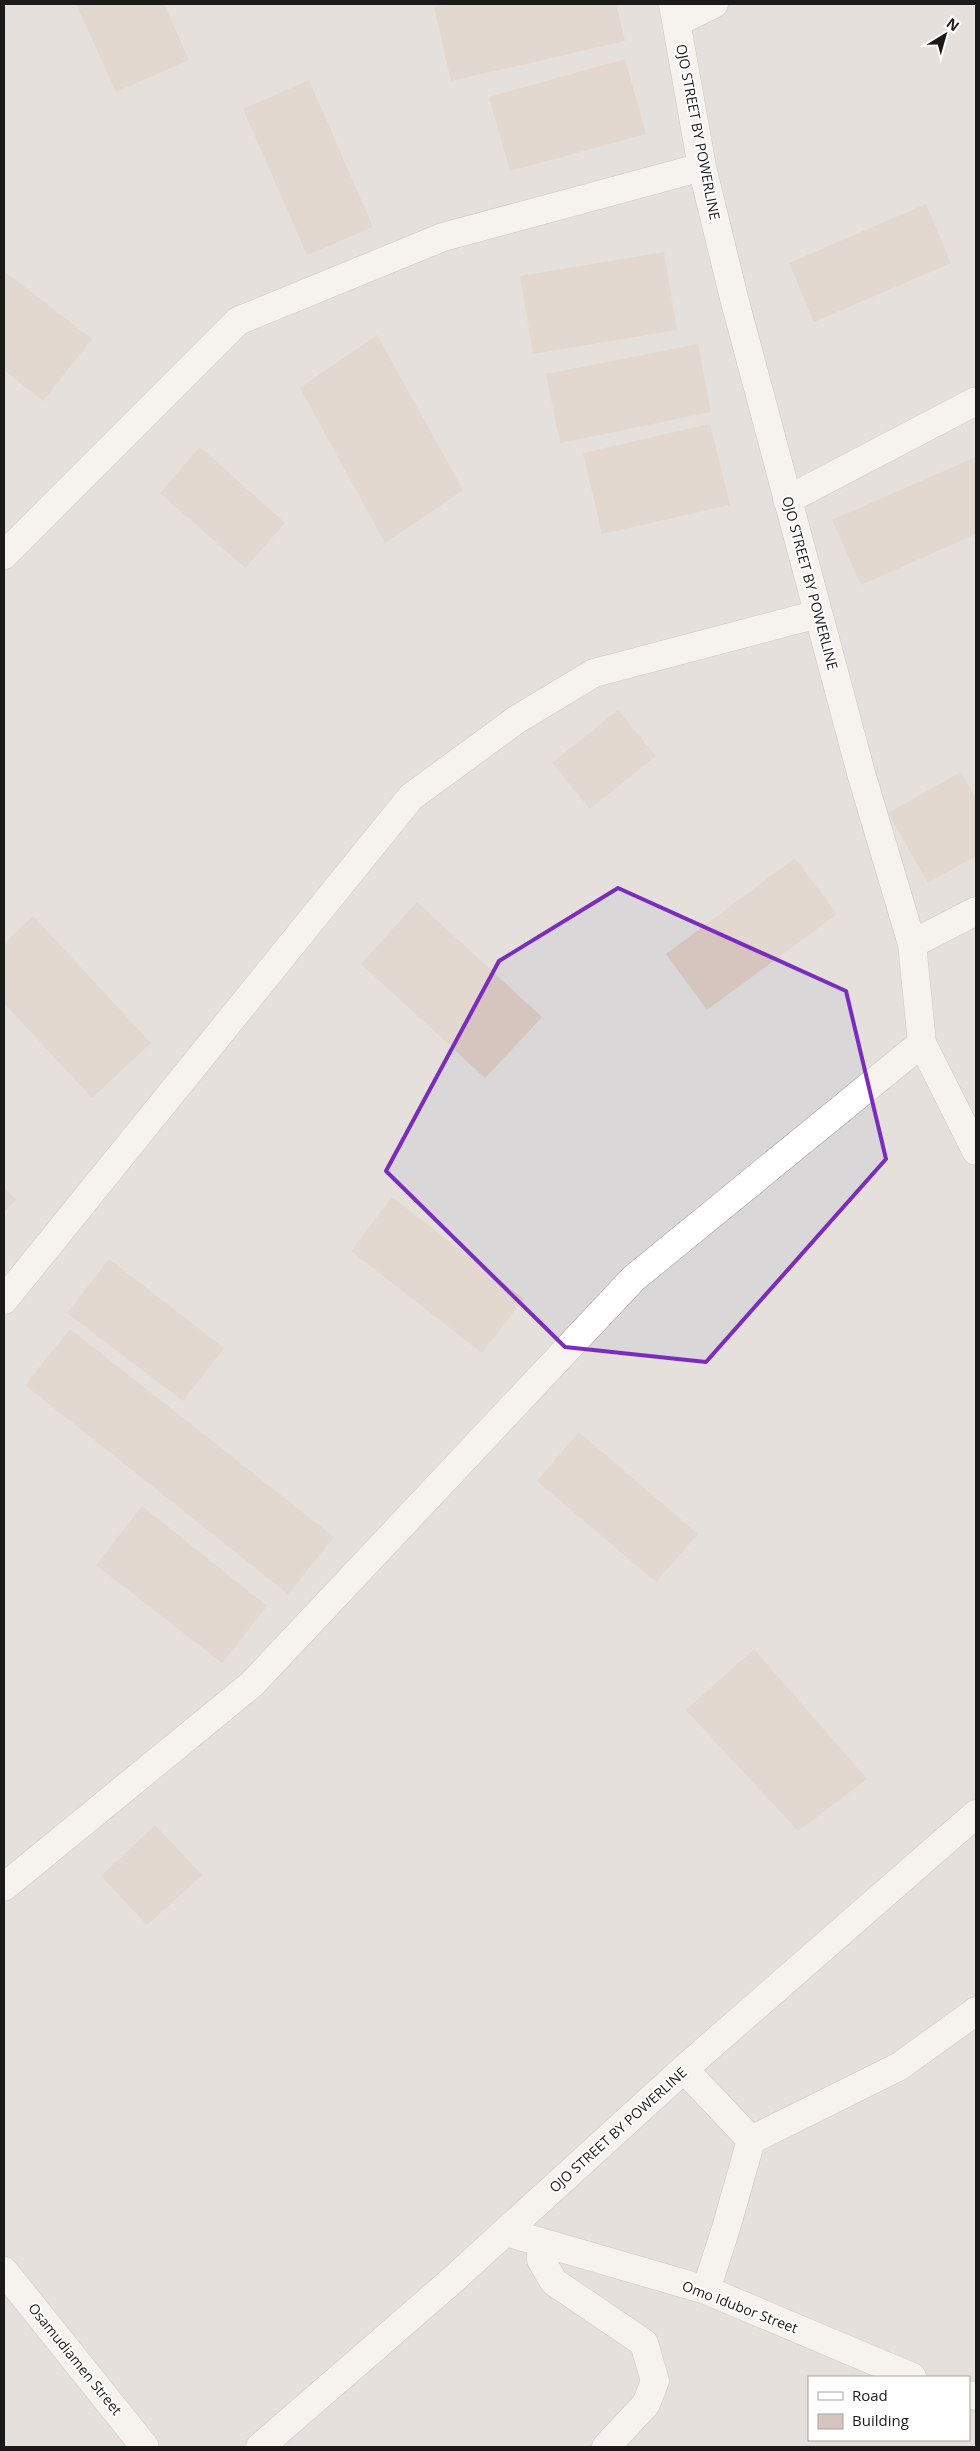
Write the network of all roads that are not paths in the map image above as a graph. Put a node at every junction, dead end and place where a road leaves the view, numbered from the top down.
1 (714, 4) edge
2 (675, 13) edge
3 (702, 167) junction
4 (976, 401) edge
5 (787, 500) junction
6 (4, 555) edge
7 (818, 614) junction
8 (976, 911) edge
9 (912, 944) junction
10 (922, 1043) junction
11 (976, 1151) edge
12 (4, 1300) edge
13 (976, 1814) edge
14 (4, 1887) edge
15 (976, 2011) edge
16 (684, 2070) junction
17 (751, 2140) junction
18 (506, 2232) junction
19 (540, 2242) junction
20 (4, 2271) edge
21 (706, 2290) junction
22 (910, 2376) edge
23 (145, 2447) edge
24 (260, 2447) edge
25 (606, 2447) edge

1 - 2 street
2 - 3 street, OJO STREET BY POWERLINE
3 - 5 street, OJO STREET BY POWERLINE
3 - 6 street
4 - 5 street
5 - 7 street, OJO STREET BY POWERLINE
7 - 9 street, OJO STREET BY POWERLINE
7 - 12 street
8 - 9 street
9 - 10 street, OJO STREET BY POWERLINE
10 - 11 street, OJO STREET BY POWERLINE
10 - 14 street
13 - 16 street, OJO STREET BY POWERLINE
15 - 17 street
16 - 17 street
16 - 18 street, OJO STREET BY POWERLINE
17 - 21 street
18 - 19 street, Omo Idubor Street
18 - 24 street, OJO STREET BY POWERLINE
19 - 21 street, Omo Idubor Street
19 - 25 street
20 - 23 street, Osamudiamen Street
21 - 22 street, Omo Idubor Street

